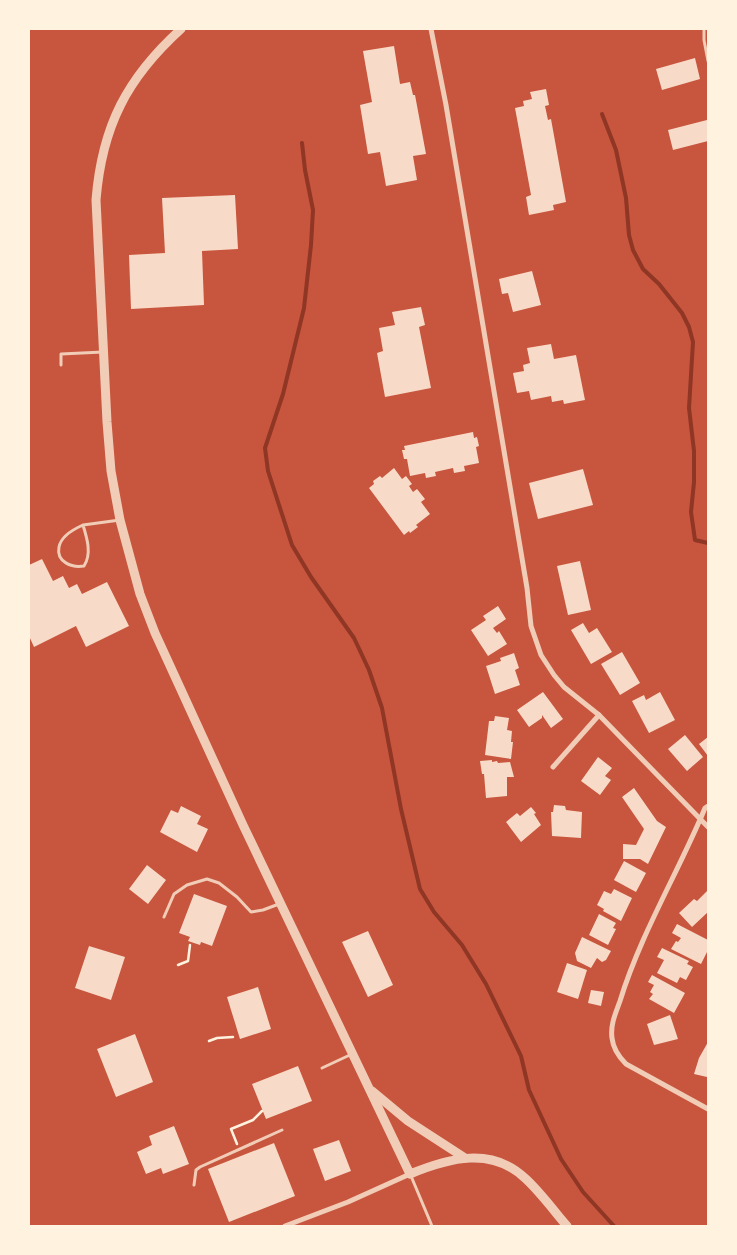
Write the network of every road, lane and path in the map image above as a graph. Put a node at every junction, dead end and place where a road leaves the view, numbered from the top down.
1 (182, 29) edge
2 (431, 29) edge
3 (704, 29) edge
4 (708, 61) edge
5 (103, 352) junction
6 (61, 365) dead end
7 (120, 520) junction
8 (83, 525) junction
9 (599, 715) junction
10 (553, 767) dead end
11 (708, 806) edge
12 (701, 819) junction
13 (708, 827) edge
14 (281, 903) junction
15 (164, 917) dead end
16 (190, 945) dead end
17 (178, 965) dead end
18 (233, 1037) dead end
19 (208, 1041) dead end
20 (353, 1054) junction
21 (322, 1068) dead end
22 (369, 1089) junction
23 (708, 1109) edge
24 (262, 1111) dead end
25 (282, 1130) dead end
26 (239, 1150) junction
27 (465, 1158) junction
28 (410, 1174) junction
29 (194, 1185) dead end
30 (285, 1226) edge
31 (432, 1226) edge
32 (567, 1226) edge

1 - 5 street
2 - 9 street
3 - 4 lane
5 - 6 lane
5 - 7 street
7 - 8 lane
7 - 14 street
8 - 8 lane
9 - 10 street
9 - 12 street
11 - 12 street
12 - 13 street
12 - 23 street
14 - 15 lane
14 - 20 street
16 - 17 path
18 - 19 path
20 - 21 lane
20 - 22 street
22 - 27 street
22 - 28 street
24 - 26 path
25 - 26 lane
26 - 29 lane
27 - 28 street
27 - 32 street
28 - 30 street
28 - 31 lane

